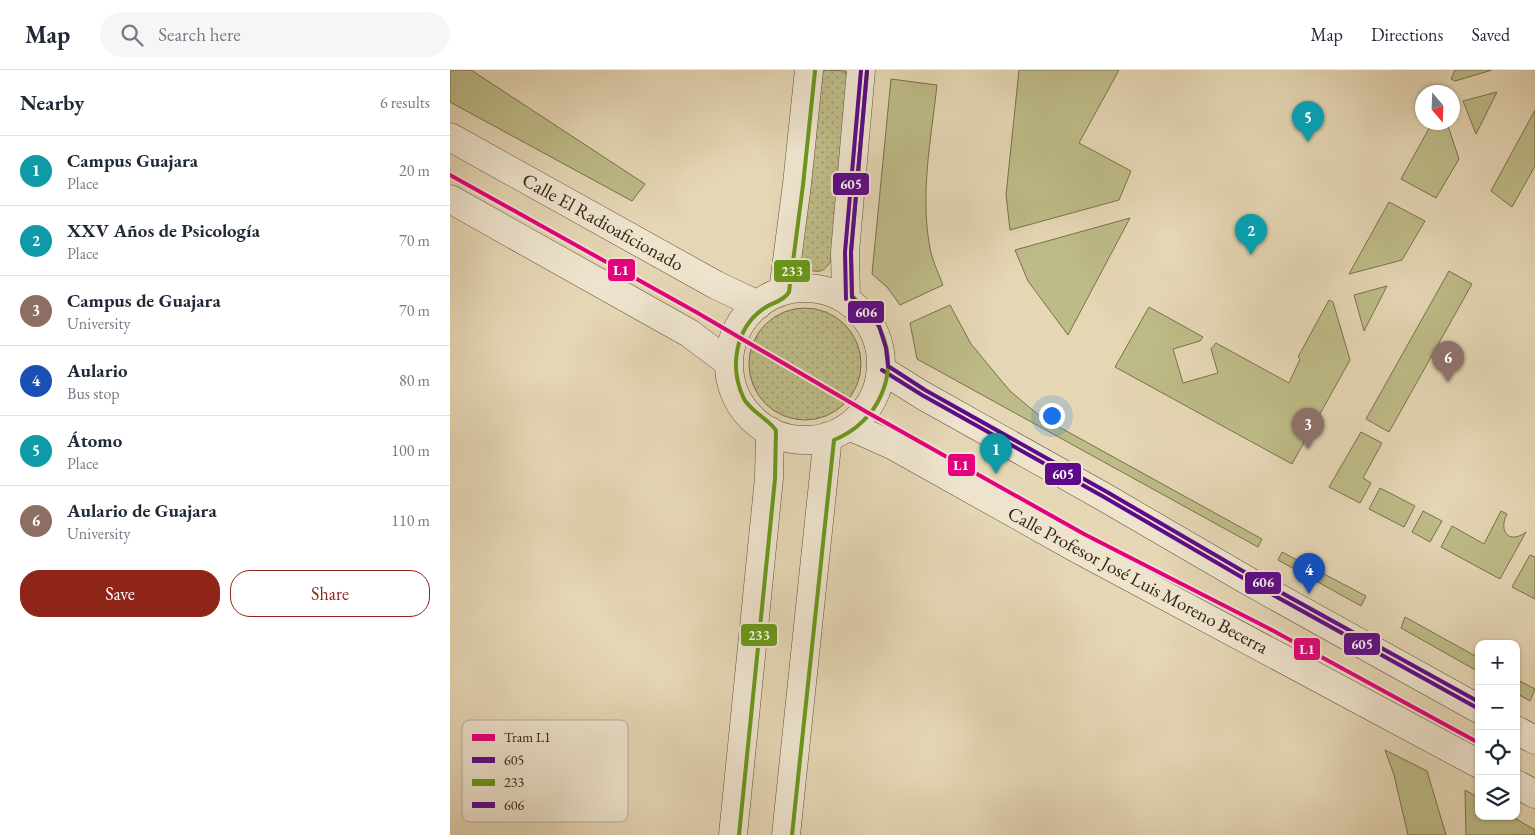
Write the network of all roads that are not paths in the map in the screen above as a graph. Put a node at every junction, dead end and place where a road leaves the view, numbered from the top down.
1 (808, 70) edge
2 (861, 70) edge
3 (450, 137) edge
4 (450, 199) edge
5 (783, 291) junction
6 (846, 299) junction
7 (758, 304) junction
8 (729, 363) junction
9 (882, 370) junction
10 (770, 431) junction
11 (839, 431) junction
12 (1475, 707) edge
13 (1520, 732) edge
14 (1535, 740) edge
15 (1475, 762) edge
16 (1520, 786) edge
17 (1535, 794) edge
18 (733, 835) edge
19 (786, 835) edge

1 - 5 street
2 - 6 street
3 - 7 street, Calle El Radioaficionado
4 - 8 street
5 - 6 street
5 - 7 street
6 - 9 street
7 - 8 street
8 - 10 street
9 - 11 street
9 - 12 street
10 - 11 street
10 - 18 street
11 - 15 street, Calle Profesor José Luis Moreno Becerra
11 - 19 street
13 - 14 street
16 - 17 street

